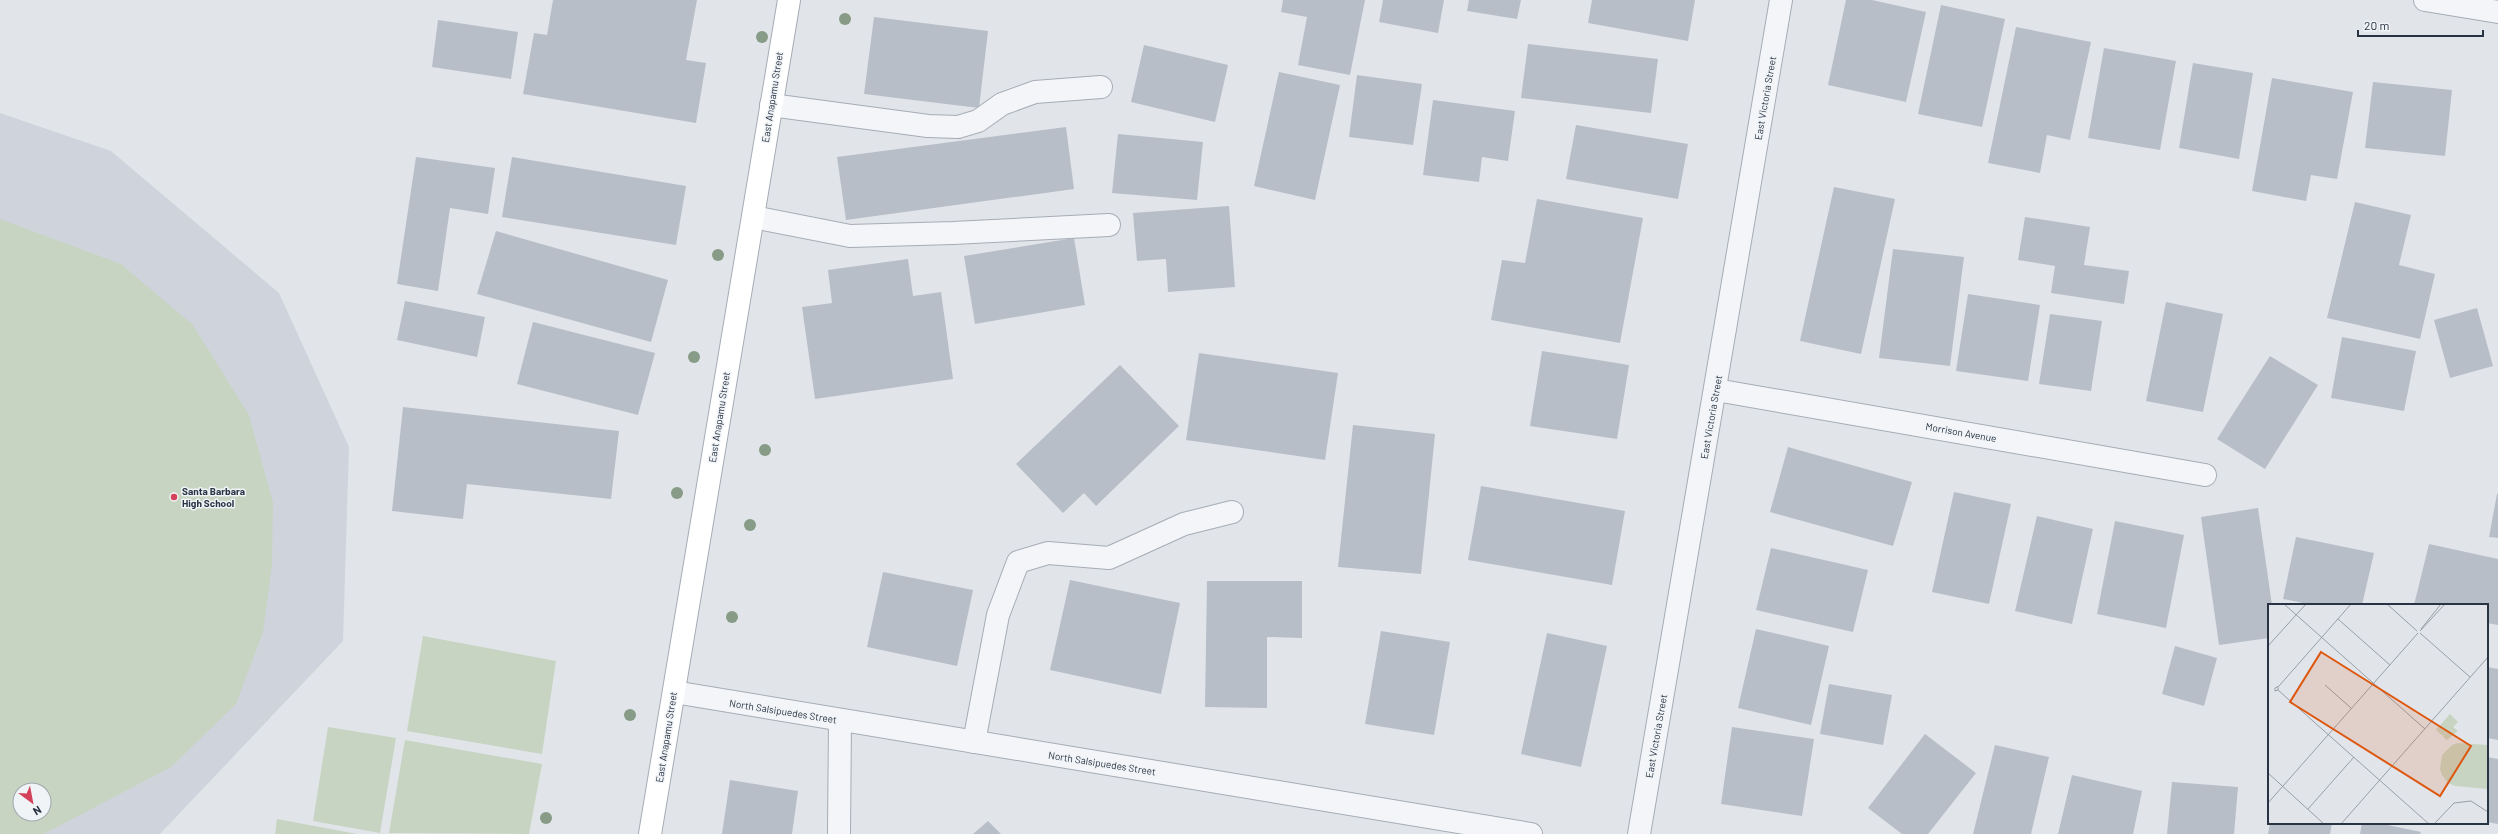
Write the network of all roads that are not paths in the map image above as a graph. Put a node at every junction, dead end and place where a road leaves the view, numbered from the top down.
1 (789, 0) edge
2 (1781, 0) edge
3 (2425, 0) edge
4 (2498, 12) edge
5 (1101, 87) dead end
6 (771, 104) junction
7 (752, 217) junction
8 (1109, 225) dead end
9 (1716, 390) junction
10 (2205, 475) dead end
11 (1232, 512) dead end
12 (674, 692) junction
13 (840, 720) junction
14 (974, 742) junction
15 (650, 834) edge
16 (839, 834) edge
17 (1531, 834) edge
18 (1639, 834) edge

1 - 6 main road, East Anapamu Street
2 - 9 street, East Victoria Street
3 - 4 street
5 - 6 street
6 - 7 main road, East Anapamu Street
7 - 8 street
7 - 12 main road, East Anapamu Street
9 - 10 street, Morrison Avenue
9 - 18 street, East Victoria Street
11 - 14 street
12 - 13 street, North Salsipuedes Street
12 - 15 main road, East Anapamu Street
13 - 14 street, North Salsipuedes Street
13 - 16 street
14 - 17 street, North Salsipuedes Street

